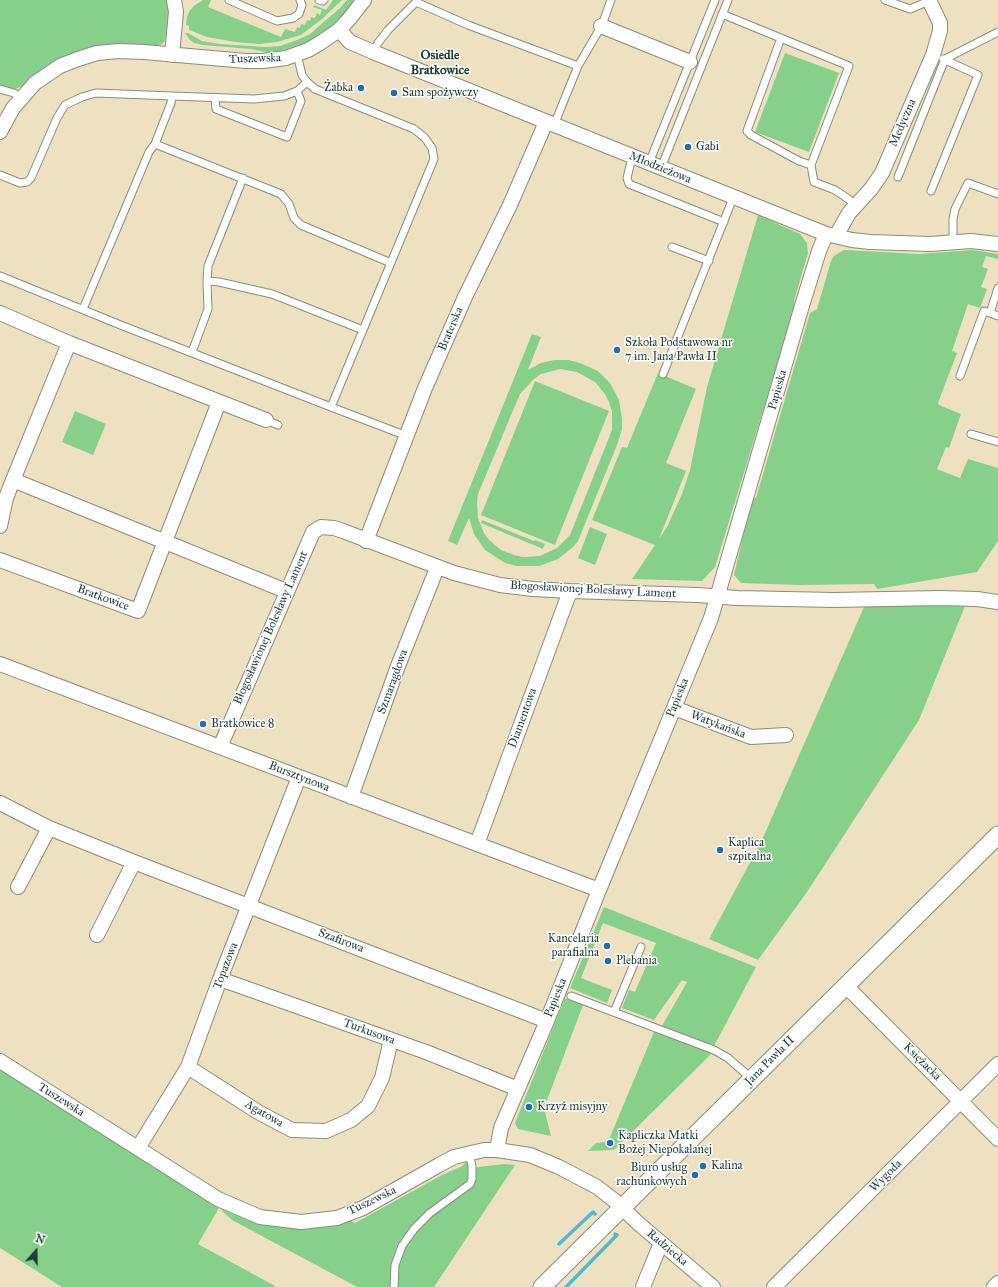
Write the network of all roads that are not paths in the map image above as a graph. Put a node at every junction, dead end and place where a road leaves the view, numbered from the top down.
1 (175, 0) edge
2 (229, 0) edge
3 (300, 0) edge
4 (319, 0) edge
5 (324, 0) edge
6 (364, 0) edge
7 (611, 0) edge
8 (715, 0) edge
9 (728, 0) edge
10 (885, 0) edge
11 (929, 0) edge
12 (417, 1) edge
13 (722, 14) junction
14 (601, 26) junction
15 (339, 30) junction
16 (998, 32) edge
17 (781, 38) junction
18 (373, 52) junction
19 (297, 54) junction
20 (172, 55) junction
21 (939, 57) junction
22 (690, 62) junction
23 (578, 66) junction
24 (307, 82) junction
25 (0, 89) edge
26 (298, 91) junction
27 (172, 96) junction
28 (20, 98) junction
29 (215, 98) junction
30 (550, 124) junction
31 (0, 132) edge
32 (155, 144) junction
33 (632, 157) junction
34 (810, 165) junction
35 (655, 166) junction
36 (0, 175) edge
37 (898, 177) dead end
38 (243, 178) junction
39 (931, 191) dead end
40 (998, 194) edge
41 (733, 198) junction
42 (857, 205) junction
43 (724, 222) junction
44 (831, 235) junction
45 (953, 242) junction
46 (998, 244) edge
47 (672, 247) dead end
48 (709, 261) junction
49 (391, 263) junction
50 (0, 276) edge
51 (207, 281) junction
52 (998, 288) edge
53 (83, 309) junction
54 (0, 313) edge
55 (990, 313) junction
56 (998, 316) edge
57 (363, 330) junction
58 (69, 343) junction
59 (192, 352) junction
60 (663, 374) dead end
61 (960, 376) dead end
62 (219, 402) junction
63 (331, 407) junction
64 (272, 423) dead end
65 (971, 434) dead end
66 (407, 436) junction
67 (998, 442) edge
68 (13, 480) junction
69 (0, 526) edge
70 (366, 541) junction
71 (164, 542) junction
72 (0, 560) edge
73 (437, 568) junction
74 (286, 591) junction
75 (570, 591) junction
76 (718, 597) junction
77 (998, 602) edge
78 (0, 664) edge
79 (674, 708) junction
80 (786, 735) dead end
81 (220, 747) junction
82 (299, 777) junction
83 (351, 797) junction
84 (0, 803) edge
85 (49, 828) junction
86 (998, 835) edge
87 (477, 844) junction
88 (134, 862) junction
89 (18, 887) dead end
90 (599, 890) junction
91 (249, 906) junction
92 (97, 935) dead end
93 (641, 946) dead end
94 (220, 979) junction
95 (846, 986) junction
96 (571, 996) dead end
97 (614, 1012) junction
98 (547, 1021) junction
99 (391, 1040) junction
100 (0, 1061) edge
101 (998, 1064) edge
102 (188, 1067) junction
103 (752, 1079) junction
104 (518, 1088) junction
105 (961, 1102) junction
106 (998, 1139) edge
107 (138, 1148) junction
108 (497, 1150) junction
109 (469, 1153) junction
110 (611, 1219) junction
111 (662, 1243) junction
112 (998, 1284) edge
113 (394, 1287) edge
114 (542, 1287) edge
115 (643, 1287) edge
116 (713, 1287) edge
117 (774, 1287) edge
118 (994, 1287) edge

1 - 20 street
2 - 3 lane
4 - 5 lane
6 - 15 street, Tuszewska
7 - 14 lane
8 - 22 lane
9 - 13 lane
10 - 11 lane
11 - 21 street, Medyczna
12 - 18 lane
12 - 23 lane
13 - 17 lane
13 - 35 lane
14 - 22 street
14 - 23 lane
15 - 18 street, Młodzieżowa
15 - 19 street, Tuszewska
16 - 21 lane
17 - 34 lane
17 - 34 lane
18 - 30 street, Młodzieżowa
19 - 20 street, Tuszewska
19 - 24 lane
20 - 28 street, Tuszewska
21 - 37 lane
21 - 39 lane
21 - 42 street, Medyczna
22 - 35 lane
23 - 30 lane
24 - 26 lane
24 - 49 lane
25 - 28 lane
26 - 29 lane
26 - 29 lane
27 - 29 lane
27 - 32 lane
27 - 36 lane
28 - 31 street, Tuszewska
30 - 33 street, Młodzieżowa
30 - 66 street, Braterska
32 - 38 lane
32 - 53 lane
33 - 35 street, Młodzieżowa
33 - 43 lane
34 - 42 lane
35 - 41 street, Młodzieżowa
38 - 49 lane
38 - 51 lane
40 - 45 lane
41 - 43 lane
41 - 44 street, Młodzieżowa
42 - 44 street, Medyczna
43 - 48 lane
44 - 45 street, Młodzieżowa
44 - 76 street, Papieska
45 - 46 street, Młodzieżowa
47 - 48 lane
48 - 60 lane
49 - 57 lane
50 - 53 lane
51 - 57 lane
51 - 59 lane
52 - 55 lane
53 - 59 lane
54 - 58 street
55 - 56 lane
55 - 61 lane
57 - 63 lane
58 - 62 street
58 - 68 street
59 - 63 lane
62 - 64 street
62 - 71 street, Bratkowice
63 - 66 lane
65 - 67 lane
66 - 70 street, Braterska
68 - 69 street
68 - 71 street
70 - 73 street, Błogosławionej Bolesławy Lament
70 - 74 street, Błogosławionej Bolesławy Lament
71 - 72 street, Bratkowice
71 - 74 street
73 - 75 street, Błogosławionej Bolesławy Lament
73 - 83 street, Szmaragdowa
74 - 81 street, Błogosławionej Bolesławy Lament
75 - 76 street, Błogosławionej Bolesławy Lament
75 - 87 street, Diamentowa
76 - 77 street, Błogosławionej Bolesławy Lament
76 - 79 street, Papieska
78 - 81 street, Bursztynowa
79 - 80 street, Watykańska
79 - 90 street, Papieska
81 - 82 street, Bursztynowa
82 - 83 street, Bursztynowa
82 - 91 street, Topazowa
83 - 87 street, Bursztynowa
84 - 85 street, Szafirowa
85 - 88 street, Szafirowa
85 - 89 street
86 - 95 street, Jana Pawła II
87 - 90 street, Bursztynowa
88 - 91 street, Szafirowa
88 - 92 street
90 - 98 street, Papieska
91 - 94 street, Topazowa
91 - 98 street, Szafirowa
93 - 97 lane
94 - 99 street, Turkusowa
94 - 102 street, Topazowa
95 - 103 street, Jana Pawła II
95 - 105 street, Księżacka
96 - 97 lane
97 - 103 lane
98 - 104 street, Papieska
99 - 102 street, Agatowa
99 - 104 street, Turkusowa
100 - 107 street, Tuszewska
101 - 105 street, Wygoda
102 - 107 street, Topazowa
103 - 110 street, Jana Pawła II
104 - 108 street, Papieska
105 - 106 street, Księżacka
105 - 117 street, Wygoda
107 - 109 street, Tuszewska
108 - 109 street, Tuszewska
108 - 110 street, Tuszewska
109 - 113 lane
110 - 111 street, Radziecka
110 - 114 street, Jana Pawła II
111 - 115 street
111 - 116 street, Radziecka
112 - 118 street

